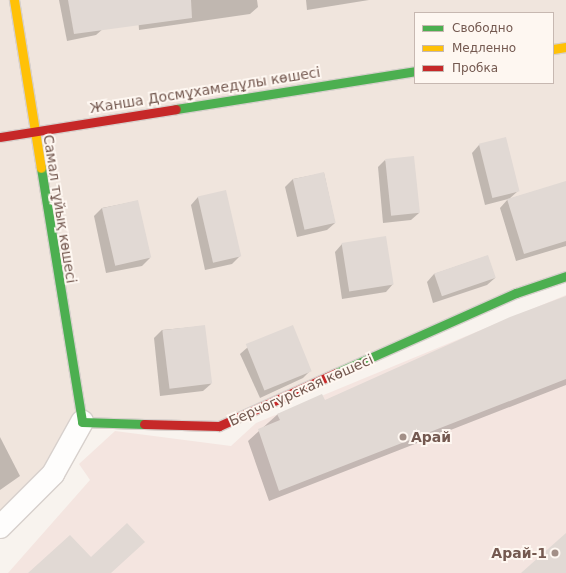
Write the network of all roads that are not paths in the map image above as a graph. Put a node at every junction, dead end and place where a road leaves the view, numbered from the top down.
1 (14, 0) edge
2 (566, 47) edge
3 (554, 49) edge
4 (414, 71) edge
5 (33, 132) junction
6 (0, 137) edge
7 (566, 276) edge
8 (82, 422) junction
9 (0, 526) edge

1 - 5 street, Самал тұйық көшесі
2 - 3 street
4 - 5 street, Жанша Досмұхамедұлы көшесі
5 - 6 street, Жанша Досмұхамедұлы көшесі
5 - 8 street, Самал тұйық көшесі
7 - 8 street, Берчогурская көшесі
8 - 9 street

